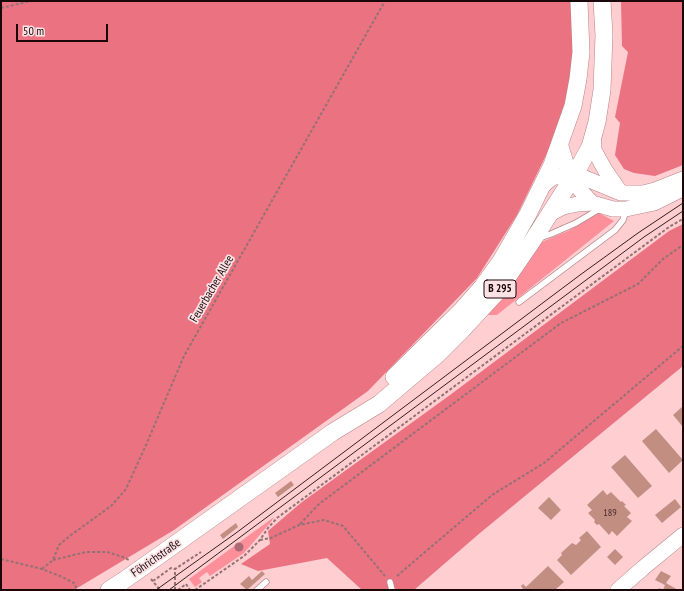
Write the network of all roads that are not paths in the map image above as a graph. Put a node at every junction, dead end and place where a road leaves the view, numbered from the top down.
1 (579, 1) edge
2 (602, 1) edge
3 (593, 136) junction
4 (560, 143) junction
5 (572, 176) junction
6 (683, 179) edge
7 (541, 187) junction
8 (683, 188) edge
9 (627, 200) junction
10 (597, 205) junction
11 (550, 214) junction
12 (533, 240) junction
13 (519, 302) dead end
14 (333, 432) junction
15 (683, 535) edge
16 (266, 582) dead end
17 (390, 582) road end
18 (116, 585) edge
19 (257, 590) edge
20 (392, 590) edge
21 (618, 590) edge

1 - 4 main road, B 295
2 - 3 main road, B 295
3 - 5 main road, B 295
3 - 9 main road
4 - 5 main road
4 - 7 main road, B 295
5 - 7 main road
5 - 9 main road
5 - 10 main road
5 - 11 main road, B 295
6 - 9 main road
7 - 14 main road, B 295
8 - 9 main road
9 - 10 main road
9 - 13 lane
10 - 11 main road
10 - 12 lane
11 - 12 main road, B 295
12 - 14 main road, B 295
14 - 18 main road, Föhrichstraße / B 295, bridge
15 - 21 main road
16 - 19 lane
17 - 20 lane

